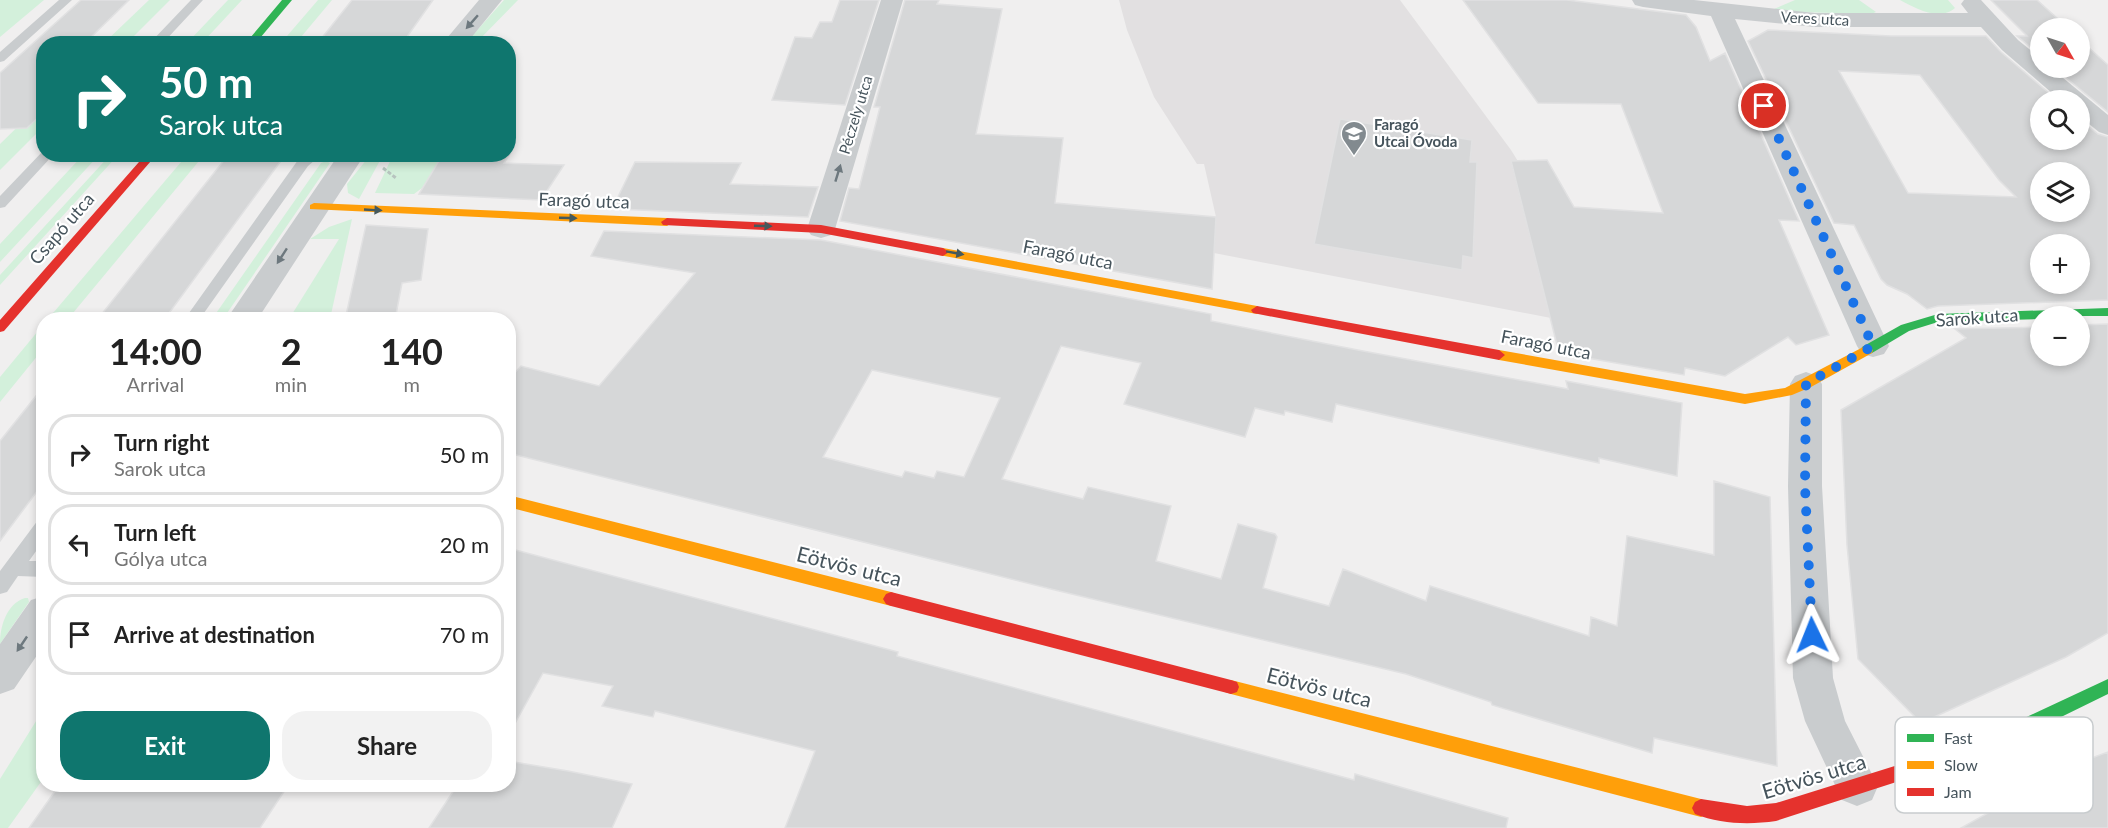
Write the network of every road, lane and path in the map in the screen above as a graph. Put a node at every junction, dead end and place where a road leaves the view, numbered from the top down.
1 (66, 0) edge
2 (197, 0) edge
3 (287, 0) edge
4 (491, 0) edge
5 (892, 0) edge
6 (1643, 0) edge
7 (1771, 0) edge
8 (1874, 0) edge
9 (1969, 0) edge
10 (1720, 11) junction
11 (1987, 20) junction
12 (1913, 21) junction
13 (163, 36) edge
14 (256, 36) edge
15 (460, 36) edge
16 (0, 58) edge
17 (2062, 90) edge
18 (2090, 113) edge
19 (2108, 127) edge
20 (40, 162) edge
21 (145, 162) edge
22 (304, 162) edge
23 (346, 162) edge
24 (0, 204) edge
25 (314, 207) junction
26 (822, 229) junction
27 (197, 312) edge
28 (246, 312) edge
29 (2108, 312) edge
30 (0, 328) edge
31 (1873, 346) junction
32 (1806, 384) junction
33 (516, 503) edge
34 (36, 536) edge
35 (12, 568) junction
36 (36, 569) edge
37 (0, 586) edge
38 (36, 624) edge
39 (0, 676) edge
40 (2108, 686) edge
41 (2044, 717) edge
42 (1895, 774) edge
43 (1857, 786) junction

1 - 16 lane
2 - 13 lane
3 - 14 street
4 -> 15 street
26 -> 5 street, Péczely utca
6 - 10 street, Veres utca
7 - 10 street
8 - 12 street
9 - 11 street
10 - 12 street, Veres utca
10 - 31 street
11 - 12 street, Veres utca
11 - 17 street
18 - 19 street
20 - 24 lane
21 - 30 street, Csapó utca
22 - 27 lane
23 - 25 street
25 -> 26 street, Faragó utca
25 -> 28 street
26 -> 32 street, Faragó utca
29 - 31 street, Sarok utca
31 - 32 street, Sarok utca
32 - 43 street
33 - 43 street, Eötvös utca
34 - 35 lane
35 - 36 lane
35 - 37 lane
38 -> 39 street
40 - 41 street, Eötvös utca
42 - 43 street, Eötvös utca

